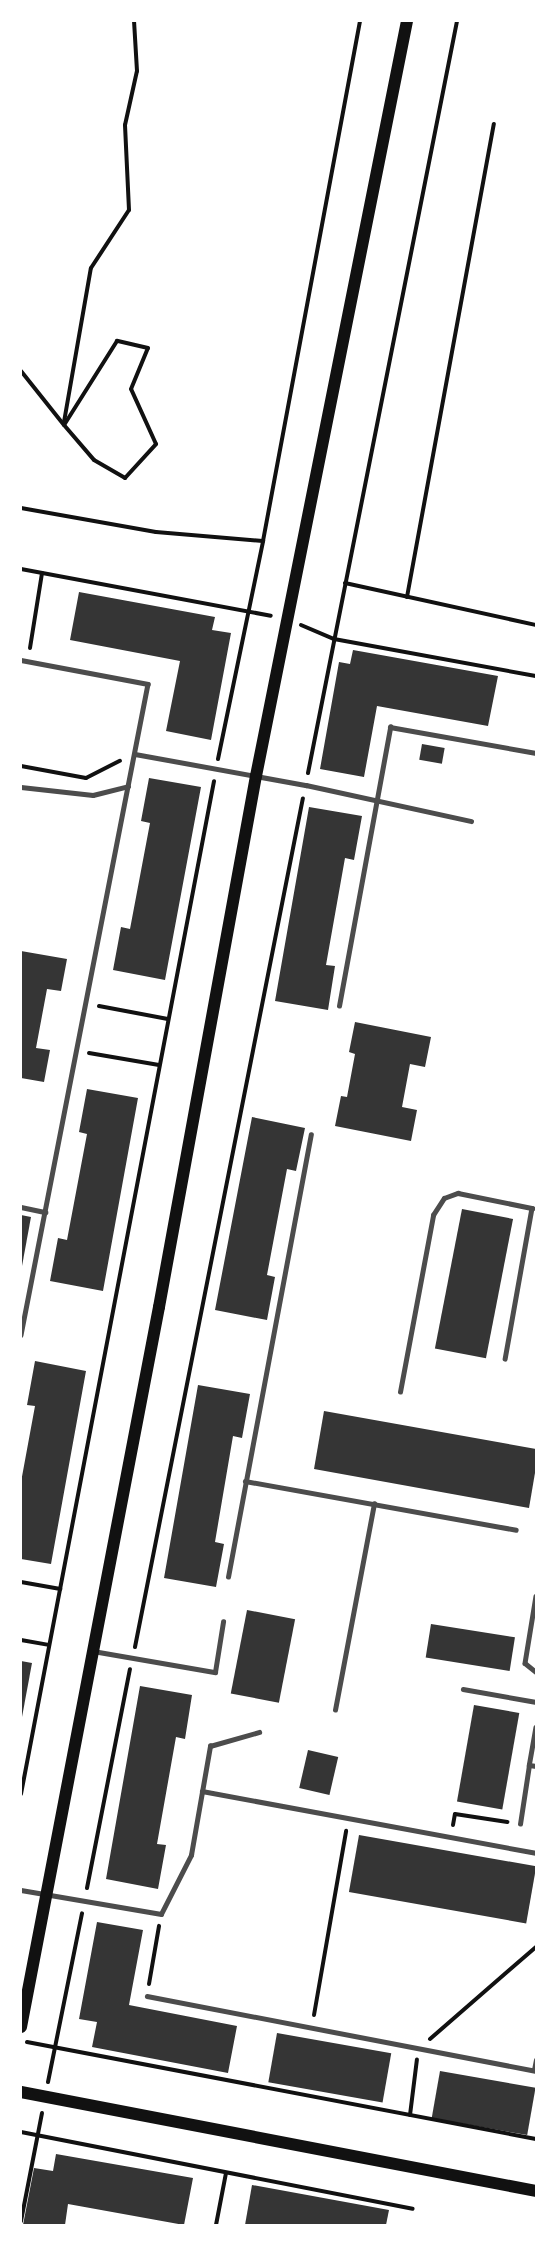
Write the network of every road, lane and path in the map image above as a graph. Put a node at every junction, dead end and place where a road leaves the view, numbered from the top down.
1 (134, 21) edge
2 (360, 21) edge
3 (407, 21) edge
4 (457, 21) edge
5 (494, 124) dead end
6 (21, 372) edge
7 (64, 425) junction
8 (21, 508) edge
9 (263, 541) junction
10 (42, 573) dead end
11 (345, 583) junction
12 (407, 597) junction
13 (536, 625) edge
14 (21, 660) edge
15 (28, 661) junction
16 (536, 753) edge
17 (135, 754) junction
18 (21, 766) edge
19 (216, 769) junction
20 (256, 776) junction
21 (306, 785) junction
22 (128, 786) junction
23 (21, 787) edge
24 (376, 800) junction
25 (471, 821) dead end
26 (86, 1004) junction
27 (339, 1006) dead end
28 (168, 1019) junction
29 (77, 1050) junction
30 (159, 1065) junction
31 (311, 1135) dead end
32 (21, 1207) edge
33 (534, 1207) edge
34 (45, 1212) junction
35 (21, 1335) edge
36 (505, 1359) dead end
37 (400, 1392) dead end
38 (245, 1481) junction
39 (374, 1504) junction
40 (516, 1530) dead end
41 (228, 1577) dead end
42 (21, 1582) edge
43 (60, 1589) junction
44 (536, 1596) edge
45 (223, 1622) dead end
46 (21, 1640) edge
47 (49, 1645) junction
48 (93, 1651) junction
49 (132, 1659) junction
50 (536, 1672) edge
51 (464, 1689) dead end
52 (536, 1702) edge
53 (335, 1710) dead end
54 (536, 1727) edge
55 (259, 1732) dead end
56 (530, 1766) junction
57 (536, 1766) edge
58 (202, 1791) junction
59 (21, 1794) edge
60 (348, 1818) junction
61 (520, 1824) joint
62 (451, 1837) junction
63 (536, 1853) edge
64 (21, 1890) edge
65 (47, 1894) junction
66 (84, 1900) junction
67 (161, 1914) junction
68 (536, 1947) edge
69 (147, 1995) joint
70 (21, 2027) edge
71 (312, 2027) junction
72 (21, 2041) edge
73 (55, 2047) junction
74 (419, 2048) junction
75 (536, 2060) edge
76 (535, 2071) edge
77 (21, 2092) edge
78 (45, 2097) junction
79 (410, 2115) junction
80 (21, 2132) edge
81 (38, 2136) junction
82 (536, 2139) edge
83 (226, 2173) junction
84 (536, 2191) edge
85 (412, 2209) dead end
86 (21, 2221) edge
87 (216, 2225) edge

1 - 7 path
2 - 9 path
3 - 20 main road
4 - 11 path
5 - 12 path
6 - 7 path
7 - 7 path
8 - 9 path
9 - 19 path
10 - 15 path
11 - 12 path
11 - 21 path
12 - 13 path
14 - 15 lane
15 - 17 lane
16 - 24 lane
17 - 18 path
17 - 19 lane
17 - 22 lane
19 - 20 lane
19 - 28 path
20 - 21 lane
20 - 48 main road
21 - 24 lane
21 - 49 path
22 - 23 lane
22 - 26 lane
24 - 25 lane
24 - 27 lane
26 - 28 path
26 - 29 lane
28 - 30 path
29 - 30 path
29 - 34 lane
30 - 43 path
31 - 38 lane
32 - 34 lane
33 - 36 lane
33 - 37 lane
34 - 35 lane
38 - 39 lane
38 - 41 lane
39 - 40 lane
39 - 53 lane
42 - 43 path
43 - 47 path
44 - 50 lane
45 - 49 lane
46 - 47 path
47 - 59 path
48 - 49 lane
48 - 65 main road
49 - 66 path
51 - 52 lane
54 - 56 lane
55 - 58 lane
56 - 57 lane
56 - 61 lane
58 - 60 lane
58 - 67 lane
60 - 62 lane
60 - 71 path
61 - 62 path
62 - 63 lane
64 - 65 lane
65 - 66 lane
65 - 70 main road
66 - 67 lane
66 - 73 path
67 - 69 path
68 - 74 path
69 - 71 lane
71 - 74 lane
72 - 73 path
73 - 78 path
73 - 79 path
74 - 76 lane
74 - 79 path
75 - 76 lane
77 - 78 main road
78 - 81 path
78 - 84 main road
79 - 82 path
80 - 81 path
81 - 83 path
81 - 86 path
83 - 85 path
83 - 87 path

